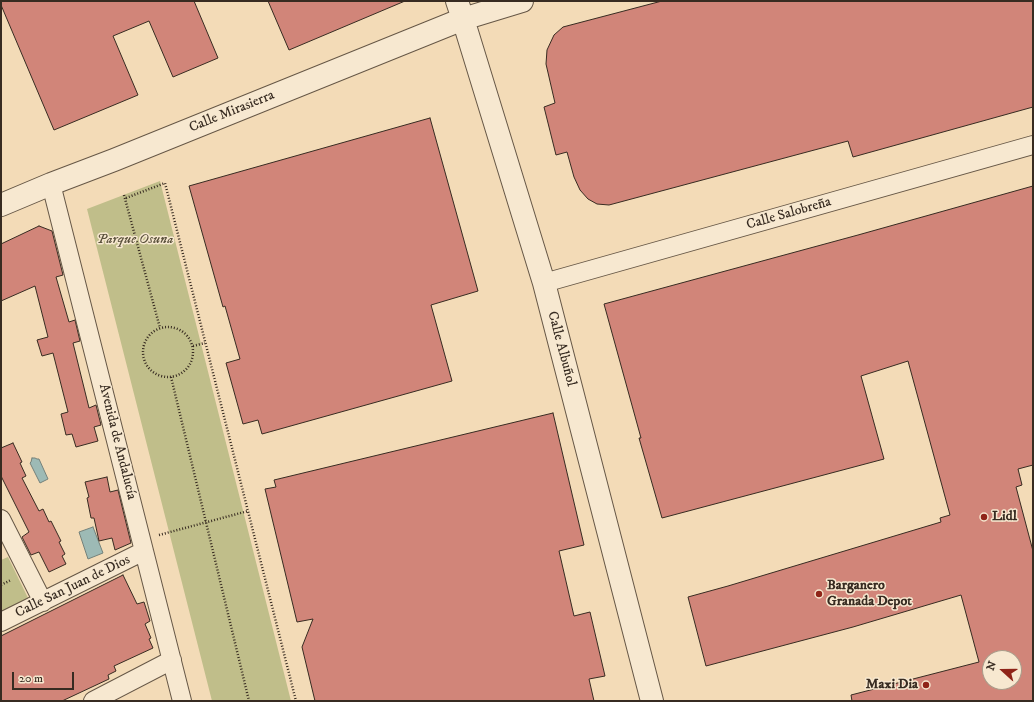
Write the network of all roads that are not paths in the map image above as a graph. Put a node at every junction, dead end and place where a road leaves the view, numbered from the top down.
1 (522, 1) edge
2 (460, 10) edge
3 (1033, 145) edge
4 (51, 184) junction
5 (1, 205) edge
6 (544, 283) junction
7 (1, 519) edge
8 (143, 545) junction
9 (43, 602) junction
10 (1, 622) edge
11 (172, 660) junction
12 (93, 701) edge
13 (182, 701) edge
14 (652, 701) edge

1 - 2 street, Calle Mirasierra
2 - 4 street, Calle Mirasierra
2 - 6 street, Calle Albuñol
3 - 6 street, Calle Salobreña
4 - 5 street, Calle Mirasierra
4 - 8 street, Avenida de Andalucía
6 - 14 street, Calle Albuñol
7 - 9 street
8 - 9 street, Calle San Juan de Dios
8 - 11 street, Avenida de Andalucía
9 - 10 street, Calle San Juan de Dios
11 - 12 street
11 - 13 street, Avenida de Andalucía

